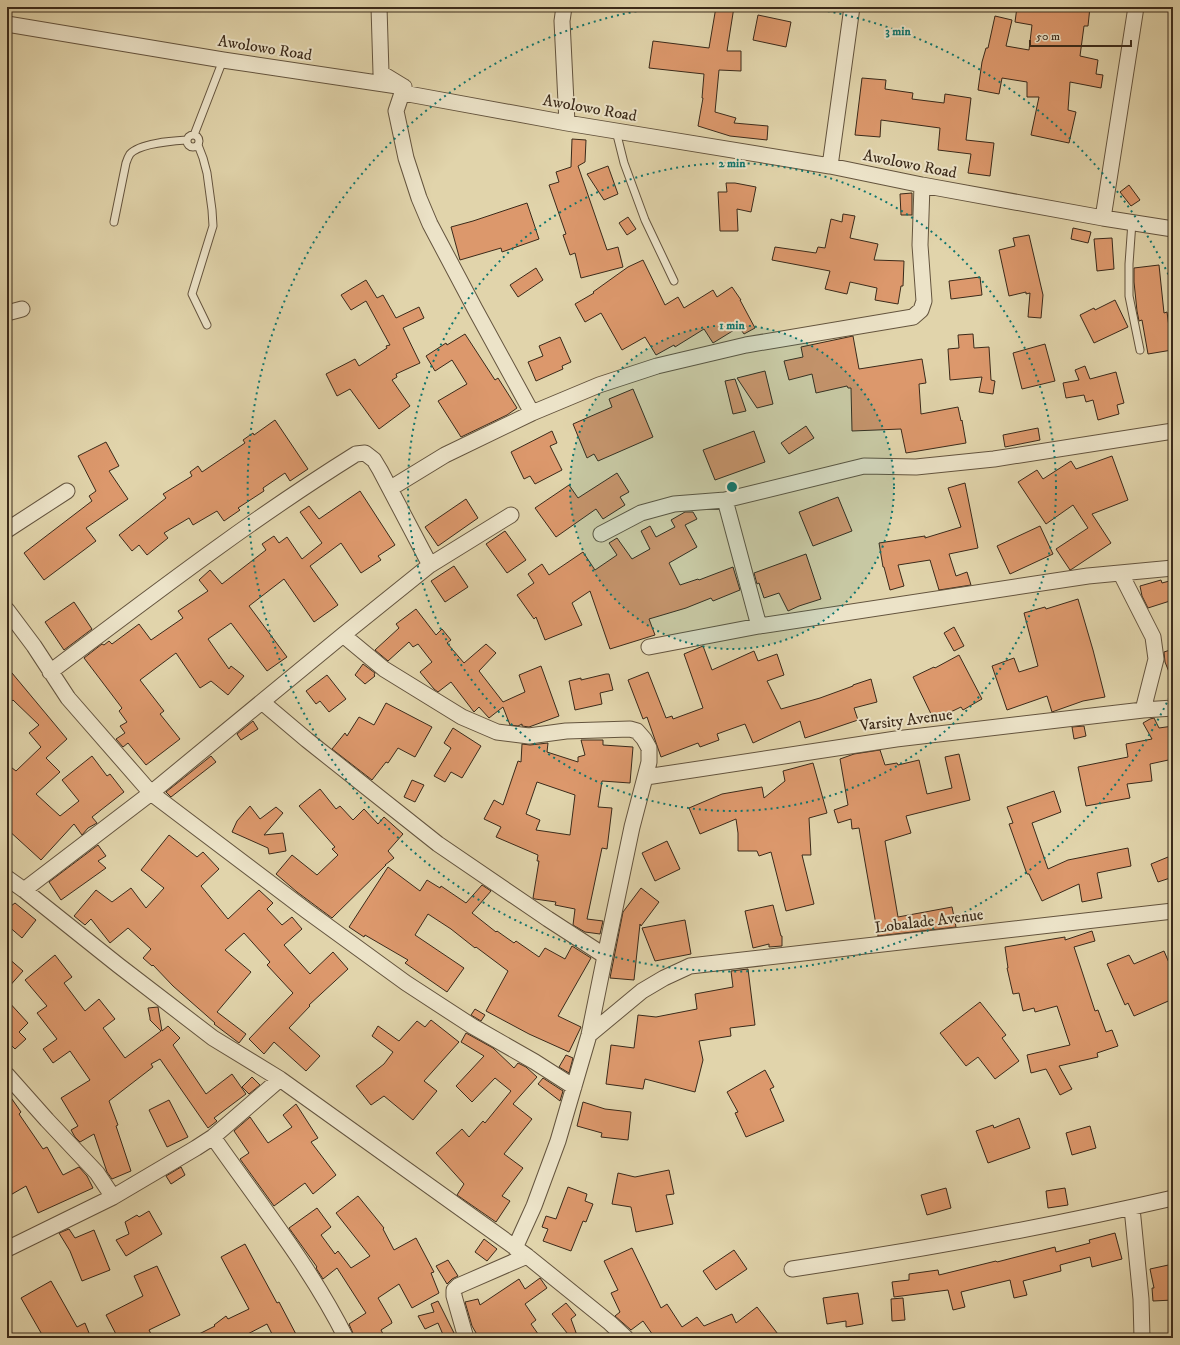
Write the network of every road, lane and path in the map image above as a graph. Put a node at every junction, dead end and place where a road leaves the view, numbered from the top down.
1 (379, 7) edge
2 (564, 7) edge
3 (852, 7) edge
4 (1136, 7) edge
5 (7, 24) edge
6 (223, 60) junction
7 (404, 87) junction
8 (568, 123) junction
9 (616, 131) junction
10 (194, 135) junction
11 (187, 140) junction
12 (198, 145) junction
13 (830, 166) junction
14 (922, 185) junction
15 (1103, 218) junction
16 (114, 222) dead end
17 (1132, 222) junction
18 (1173, 229) edge
19 (674, 281) dead end
20 (22, 309) dead end
21 (7, 313) edge
22 (207, 325) dead end
23 (1140, 350) dead end
24 (532, 413) junction
25 (1173, 431) edge
26 (391, 488) junction
27 (67, 491) dead end
28 (726, 500) junction
29 (510, 515) dead end
30 (7, 530) edge
31 (601, 534) dead end
32 (430, 565) junction
33 (1173, 568) edge
34 (1121, 574) junction
35 (7, 610) edge
36 (759, 626) junction
37 (343, 635) junction
38 (649, 647) dead end
39 (50, 672) junction
40 (262, 702) junction
41 (1173, 708) edge
42 (1143, 710) junction
43 (646, 777) junction
44 (151, 793) junction
45 (7, 878) edge
46 (24, 890) junction
47 (1173, 911) edge
48 (605, 956) junction
49 (589, 1035) junction
50 (7, 1075) edge
51 (280, 1079) junction
52 (574, 1087) junction
53 (213, 1137) junction
54 (113, 1197) junction
55 (1173, 1198) edge
56 (1132, 1208) junction
57 (7, 1249) edge
58 (521, 1252) junction
59 (792, 1268) dead end
60 (346, 1338) edge
61 (466, 1338) edge
62 (626, 1338) edge
63 (1142, 1338) edge

1 - 7 street
2 - 8 street
3 - 13 street
4 - 15 street
5 - 6 street, Awolowo Road
6 - 7 street, Awolowo Road
6 - 10 lane
7 - 8 street, Awolowo Road
7 - 24 street
8 - 9 street, Awolowo Road
9 - 13 street, Awolowo Road
9 - 19 lane
10 - 11 lane
10 - 12 lane
11 - 12 lane
11 - 16 lane
12 - 22 lane
13 - 14 street, Awolowo Road
14 - 15 street, Awolowo Road
14 - 24 street
15 - 17 street, Awolowo Road
17 - 18 street, Awolowo Road
17 - 23 lane
20 - 21 street
24 - 26 street
25 - 28 street
26 - 32 street
26 - 39 street
27 - 30 street
28 - 31 street
28 - 36 street
29 - 32 street
32 - 37 street
33 - 34 street
34 - 36 street
34 - 42 street
35 - 39 street
36 - 38 street
37 - 40 street
37 - 43 street
39 - 44 street
40 - 44 street
40 - 48 street
41 - 42 street, Varsity Avenue
42 - 43 street, Varsity Avenue
43 - 48 street
44 - 46 street
44 - 52 street
45 - 46 street
46 - 51 street
47 - 49 street, Lobalade Avenue
48 - 49 street
49 - 52 street
50 - 54 street
51 - 53 street
51 - 58 street
52 - 58 street
53 - 54 street
53 - 60 street
54 - 57 street
55 - 56 street
56 - 59 street
56 - 63 street
58 - 61 street
58 - 62 street

